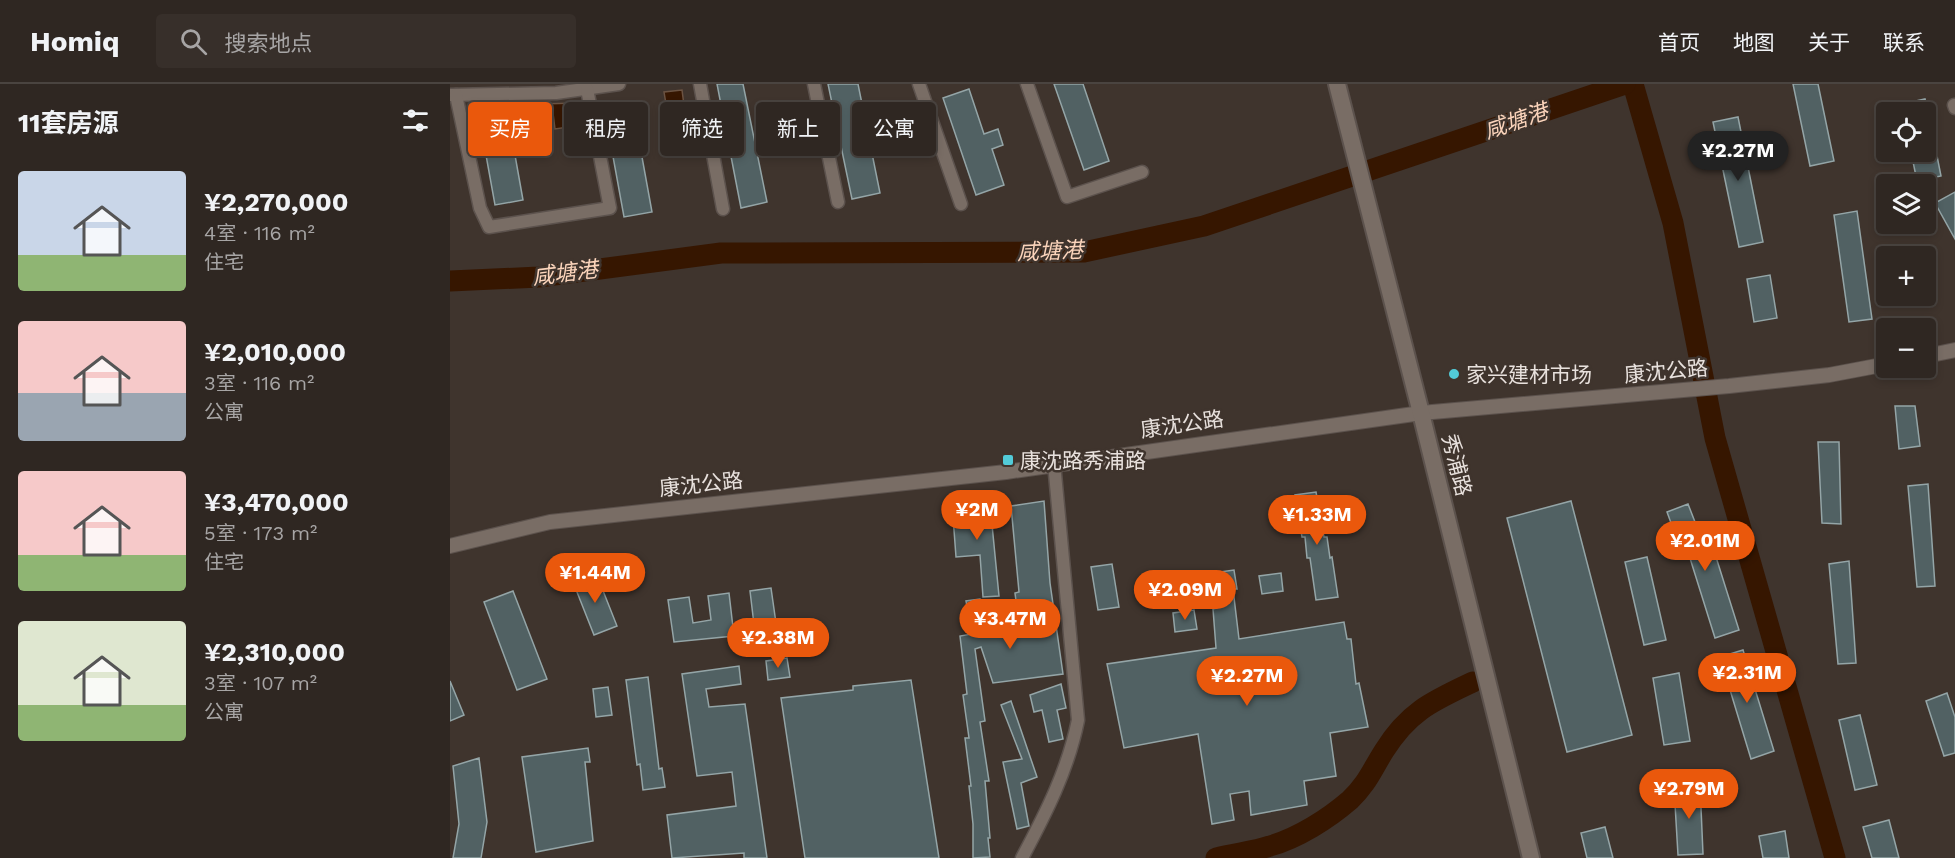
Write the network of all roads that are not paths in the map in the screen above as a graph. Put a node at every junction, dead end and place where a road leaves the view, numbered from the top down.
1 (619, 84) edge
2 (700, 84) edge
3 (814, 84) edge
4 (919, 84) edge
5 (1027, 84) edge
6 (1337, 84) edge
7 (579, 88) edge
8 (555, 89) edge
9 (461, 92) edge
10 (1142, 172) dead end
11 (838, 202) dead end
12 (961, 204) dead end
13 (723, 209) dead end
14 (1955, 350) edge
15 (1936, 354) edge
16 (1876, 366) edge
17 (1421, 413) junction
18 (1054, 463) junction
19 (450, 546) edge
20 (1022, 858) edge
21 (1531, 858) edge

1 - 7 street
2 - 13 street
3 - 11 street
4 - 12 street
5 - 10 street
6 - 17 main road, 秀浦路
7 - 8 street
7 - 9 street
8 - 9 street
14 - 15 street
16 - 17 street, 康沈公路
17 - 18 street, 康沈公路
17 - 21 main road, 秀浦路
18 - 19 street, 康沈公路
18 - 20 street

